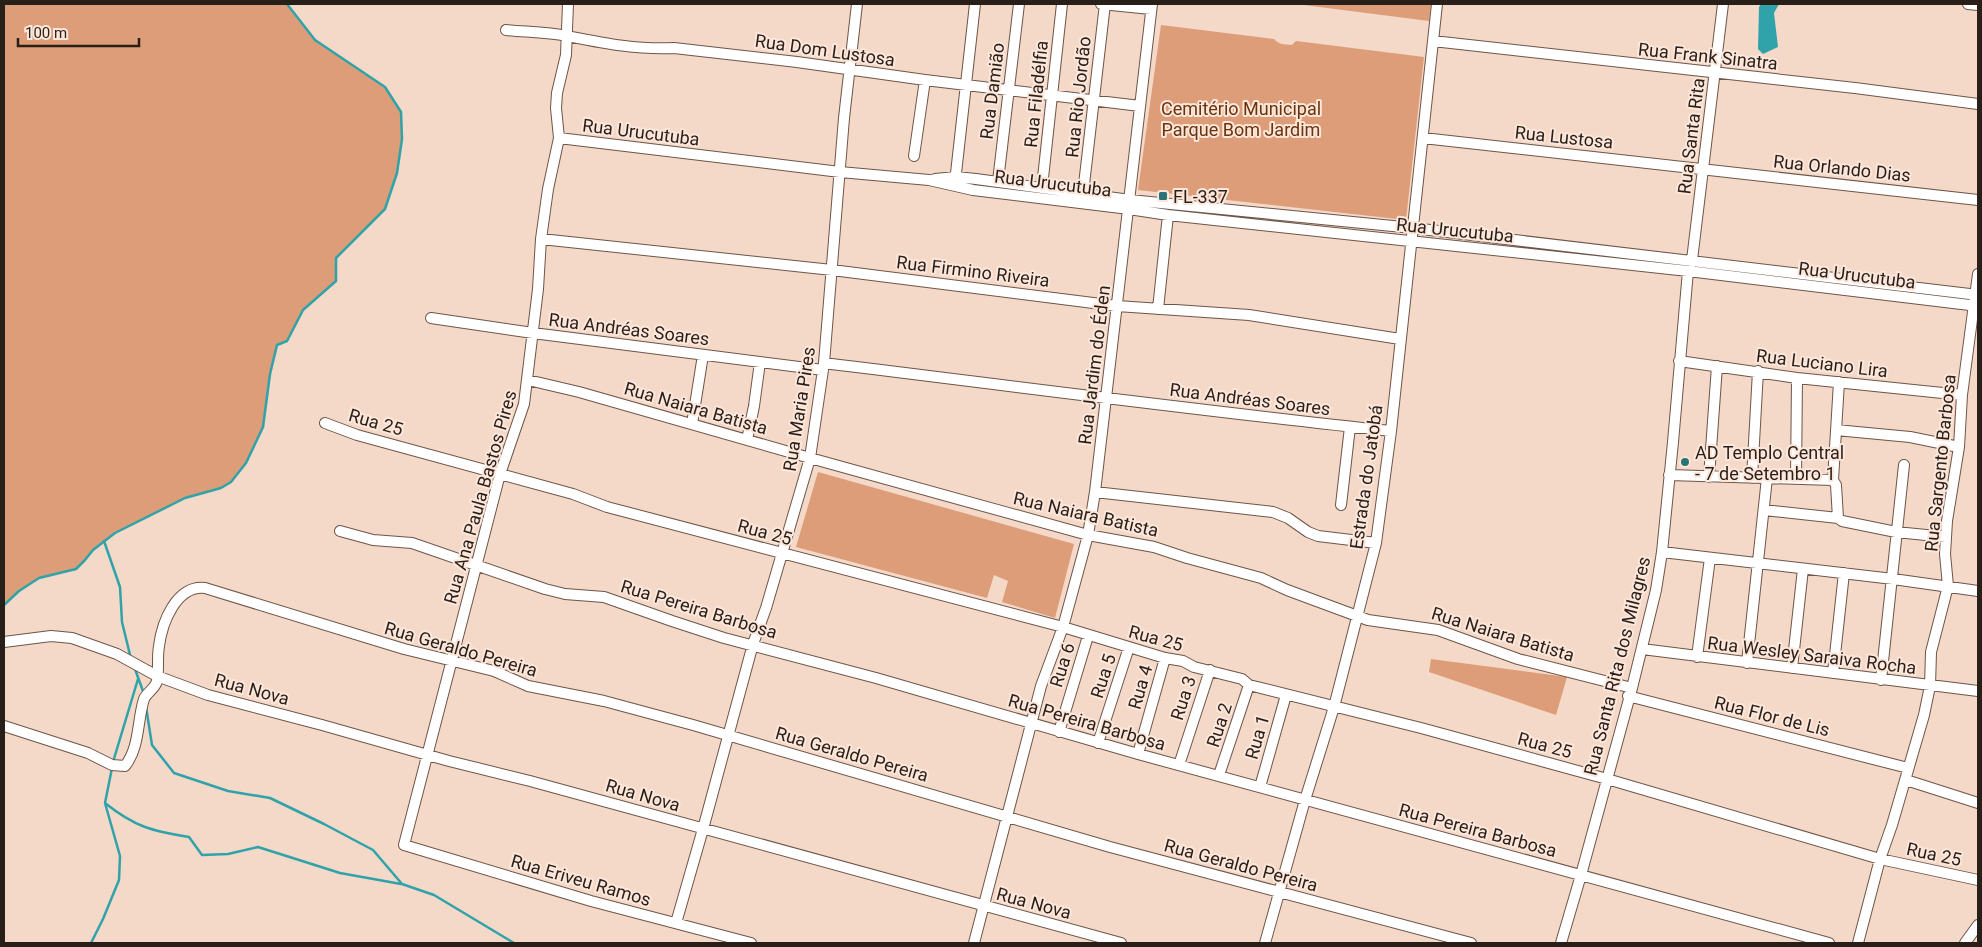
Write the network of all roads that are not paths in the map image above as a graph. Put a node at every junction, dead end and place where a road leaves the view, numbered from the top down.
1 (568, 4) edge
2 (857, 4) edge
3 (975, 4) edge
4 (1019, 4) edge
5 (1062, 4) edge
6 (1103, 4) edge
7 (1437, 4) edge
8 (1723, 4) edge
9 (1968, 4) edge
10 (1978, 5) edge
11 (1152, 6) edge
12 (506, 30) dead end
13 (565, 36) junction
14 (1433, 41) junction
15 (849, 69) junction
16 (1715, 73) junction
17 (925, 80) junction
18 (966, 85) junction
19 (1008, 90) junction
20 (1052, 95) junction
21 (1094, 100) junction
22 (1978, 104) edge
23 (1140, 106) junction
24 (559, 138) junction
25 (1422, 138) junction
26 (914, 156) dead end
27 (1703, 169) junction
28 (840, 172) junction
29 (955, 182) junction
30 (998, 182) junction
31 (1042, 187) junction
32 (1083, 193) junction
33 (1978, 200) edge
34 (1129, 204) junction
35 (1168, 215) junction
36 (1413, 228) junction
37 (541, 239) junction
38 (1412, 242) junction
39 (1692, 260) junction
40 (832, 270) junction
41 (1688, 272) junction
42 (1978, 274) edge
43 (1976, 300) edge
44 (1117, 306) junction
45 (1158, 309) junction
46 (431, 318) dead end
47 (533, 333) junction
48 (1400, 339) junction
49 (702, 355) junction
50 (1679, 361) junction
51 (760, 362) junction
52 (1717, 366) junction
53 (823, 367) junction
54 (1758, 371) junction
55 (1797, 378) junction
56 (528, 380) junction
57 (1839, 382) junction
58 (1962, 395) junction
59 (1106, 397) junction
60 (326, 423) dead end
61 (692, 424) junction
62 (1350, 427) junction
63 (1836, 430) junction
64 (1390, 431) junction
65 (747, 440) junction
66 (1959, 447) junction
67 (810, 458) junction
68 (1904, 466) dead end
69 (500, 474) junction
70 (1669, 475) junction
71 (1709, 477) junction
72 (1752, 478) junction
73 (1767, 478) junction
74 (1796, 479) junction
75 (1833, 480) junction
76 (1095, 492) junction
77 (1340, 505) dead end
78 (1764, 510) junction
79 (1838, 518) junction
80 (340, 531) dead end
81 (1896, 532) junction
82 (1088, 535) junction
83 (1946, 537) junction
84 (1376, 543) junction
85 (782, 552) junction
86 (1662, 552) junction
87 (1710, 558) junction
88 (1758, 562) junction
89 (476, 566) junction
90 (1803, 569) junction
91 (1844, 573) junction
92 (1893, 579) junction
93 (1948, 586) junction
94 (1978, 591) edge
95 (1357, 615) junction
96 (1063, 627) junction
97 (1088, 636) junction
98 (4, 642) edge
99 (753, 644) junction
100 (1129, 647) junction
101 (1642, 649) junction
102 (1697, 657) junction
103 (1165, 658) junction
104 (452, 660) junction
105 (1747, 663) junction
106 (1792, 668) junction
107 (1210, 670) junction
108 (1833, 673) junction
109 (157, 676) junction
110 (1881, 680) junction
111 (1249, 685) junction
112 (1930, 686) junction
113 (1978, 691) edge
114 (1630, 692) junction
115 (1286, 695) junction
116 (1334, 707) junction
117 (1032, 724) junction
118 (4, 726) edge
119 (1059, 732) junction
120 (728, 736) junction
121 (1098, 743) junction
122 (1138, 754) junction
123 (427, 755) junction
124 (1179, 765) junction
125 (1908, 768) junction
126 (1219, 775) junction
127 (1607, 779) junction
128 (1906, 780) junction
129 (1260, 787) junction
130 (1304, 800) junction
131 (1978, 803) edge
132 (1008, 816) junction
133 (704, 829) junction
134 (404, 844) joint
135 (1880, 859) junction
136 (1581, 875) junction
137 (1978, 880) edge
138 (1280, 891) junction
139 (984, 906) junction
140 (676, 923) junction
141 (1978, 925) edge
142 (751, 943) edge
143 (974, 943) edge
144 (1121, 943) edge
145 (1265, 943) edge
146 (1471, 943) edge
147 (1561, 943) edge
148 (1829, 943) edge
149 (1858, 943) edge
150 (1965, 943) edge

1 - 13 street, Rua Ana Paula Bastos Pires
2 - 15 street, Rua Maria Pires
3 - 18 street
4 - 19 street, Rua Damião
5 - 20 street, Rua Filadélfia
6 - 11 street
6 - 21 street, Rua Rio Jordão
7 - 14 street, Estrada do Jatobá
8 - 16 street, Rua Santa Rita
9 - 10 street
11 - 23 street, Rua Jardim do Éden
12 - 13 street, Rua Dom Lustosa
13 - 15 street, Rua Dom Lustosa
13 - 24 street, Rua Ana Paula Bastos Pires
14 - 16 street, Rua Frank Sinatra
14 - 25 street, Estrada do Jatobá
15 - 17 street, Rua Dom Lustosa
15 - 28 street, Rua Maria Pires
16 - 22 street, Rua Frank Sinatra
16 - 27 street, Rua Santa Rita
17 - 18 street, Rua Dom Lustosa
17 - 26 street
18 - 19 street, Rua Dom Lustosa
18 - 29 street
19 - 20 street, Rua Dom Lustosa
19 - 30 street, Rua Damião
20 - 21 street, Rua Dom Lustosa
20 - 31 street, Rua Filadélfia
21 - 23 street, Rua Dom Lustosa
21 - 32 street, Rua Rio Jordão
23 - 34 street, Rua Jardim do Éden
24 - 28 street, Rua Urucutuba
24 - 37 street, Rua Ana Paula Bastos Pires
25 - 27 street, Rua Lustosa
25 - 36 street, Estrada do Jatobá
27 - 33 street, Rua Orlando Dias
27 - 39 street, Rua Santa Rita
28 - 29 street, Rua Urucutuba
28 - 40 street, Rua Maria Pires
29 - 30 street, Rua Urucutuba
29 - 34 street, Rua Urucutuba
30 - 31 street, Rua Urucutuba
31 - 32 street, Rua Urucutuba
32 - 34 street, Rua Urucutuba
34 - 35 street, Rua Urucutuba
34 - 36 street, Rua Urucutuba
34 - 44 street, Rua Jardim do Éden
35 - 38 street, Rua Urucutuba
35 - 45 street
36 - 38 street, Estrada do Jatobá
36 - 39 street, Rua Urucutuba
37 - 40 street, Rua Firmino Riveira
37 - 47 street, Rua Ana Paula Bastos Pires
38 - 41 street, Rua Urucutuba
38 - 48 street, Estrada do Jatobá
39 - 41 street, Rua Santa Rita
39 - 43 street, Rua Urucutuba
40 - 44 street, Rua Firmino Riveira
40 - 53 street, Rua Maria Pires
41 - 43 street, Rua Urucutuba
41 - 50 street, Rua Santa Rita dos Milagres
42 - 43 street, Rua Sargento Barbosa
43 - 58 street, Rua Sargento Barbosa
44 - 45 street, Rua Firmino Riveira
44 - 59 street, Rua Jardim do Éden
45 - 48 street, Rua Firmino Riveira
46 - 47 street, Rua Andréas Soares
47 - 49 street, Rua Andréas Soares
47 - 56 street, Rua Ana Paula Bastos Pires
48 - 64 street, Estrada do Jatobá
49 - 51 street, Rua Andréas Soares
49 - 61 street
50 - 52 street, Rua Luciano Lira
50 - 70 street, Rua Santa Rita dos Milagres
51 - 53 street, Rua Andréas Soares
51 - 65 street
52 - 54 street, Rua Luciano Lira
52 - 71 street
53 - 59 street, Rua Andréas Soares
53 - 67 street, Rua Maria Pires
54 - 55 street, Rua Luciano Lira
54 - 72 street
55 - 57 street, Rua Luciano Lira
55 - 74 street
56 - 61 street, Rua Naiara Batista
56 - 69 street, Rua Ana Paula Bastos Pires
57 - 58 street, Rua Luciano Lira
57 - 63 street
58 - 66 street, Rua Sargento Barbosa
59 - 62 street, Rua Andréas Soares
59 - 76 street, Rua Jardim do Éden
60 - 69 street, Rua 25
61 - 65 street, Rua Naiara Batista
62 - 64 street, Rua Andréas Soares
62 - 77 street
63 - 66 street
63 - 75 street
64 - 84 street, Estrada do Jatobá
65 - 67 street, Rua Naiara Batista
66 - 83 street, Rua Sargento Barbosa
67 - 82 street, Rua Naiara Batista
67 - 85 street, Rua Maria Pires
68 - 81 street
69 - 85 street, Rua 25
69 - 89 street, Rua Ana Paula Bastos Pires
70 - 71 street
70 - 86 street, Rua Santa Rita dos Milagres
71 - 72 street
72 - 73 street
73 - 74 street
73 - 78 street
74 - 75 street
75 - 79 street
76 - 82 street, Rua Jardim do Éden
76 - 84 street
78 - 79 street
78 - 88 street
79 - 81 street
80 - 89 street, Rua Pereira Barbosa
81 - 83 street
81 - 92 street
82 - 95 street, Rua Naiara Batista
82 - 96 street, Rua Jardim do Éden
83 - 93 street, Rua Sargento Barbosa
84 - 95 street, Estrada do Jatobá
85 - 96 street, Rua 25
85 - 99 street, Rua Maria Pires
86 - 87 street
86 - 101 street, Rua Santa Rita dos Milagres
87 - 88 street
87 - 102 street
88 - 90 street
88 - 105 street
89 - 99 street, Rua Pereira Barbosa
89 - 104 street, Rua Ana Paula Bastos Pires
90 - 91 street
90 - 106 street
91 - 92 street
91 - 108 street
92 - 93 street
92 - 110 street
93 - 94 street
93 - 112 street, Rua Sargento Barbosa
95 - 114 street, Rua Naiara Batista
95 - 116 street, Estrada do Jatobá
96 - 97 street, Rua 25
96 - 117 street, Rua Jardim do Éden
97 - 100 street, Rua 25
97 - 119 street, Rua 6
98 - 109 street, Rua Nova
99 - 117 street, Rua Pereira Barbosa
99 - 120 street, Rua Maria Pires
100 - 103 street, Rua 25
100 - 121 street, Rua 5
101 - 102 street, Rua Wesley Saraiva Rocha
101 - 114 street, Rua Santa Rita dos Milagres
102 - 105 street, Rua Wesley Saraiva Rocha
103 - 107 street, Rua 25
103 - 122 street, Rua 4
104 - 109 street, Rua Geraldo Pereira
104 - 120 street, Rua Geraldo Pereira
104 - 123 street, Rua Ana Paula Bastos Pires
105 - 106 street, Rua Wesley Saraiva Rocha
106 - 108 street, Rua Wesley Saraiva Rocha
107 - 111 street, Rua 25
107 - 124 street, Rua 3
108 - 110 street, Rua Wesley Saraiva Rocha
109 - 118 street
109 - 123 street, Rua Nova
110 - 112 street, Rua Wesley Saraiva Rocha
111 - 115 street, Rua 25
111 - 126 street, Rua 2
112 - 113 street, Rua Wesley Saraiva Rocha
112 - 125 street, Rua Sargento Barbosa
114 - 125 street, Rua Flor de Lis
114 - 127 street, Rua Santa Rita dos Milagres
115 - 116 street, Rua 25
115 - 129 street, Rua 1
116 - 127 street, Rua 25
116 - 130 street, Estrada do Jatobá
117 - 119 street, Rua Pereira Barbosa
117 - 132 street, Rua Jardim do Éden
119 - 121 street, Rua Pereira Barbosa
120 - 132 street, Rua Geraldo Pereira
120 - 133 street, Rua Maria Pires
121 - 122 street, Rua Pereira Barbosa
122 - 124 street, Rua Pereira Barbosa
123 - 133 street, Rua Nova
123 - 134 street, Rua Ana Paula Bastos Pires
124 - 126 street, Rua Pereira Barbosa
125 - 128 street, Rua Sargento Barbosa
126 - 129 street, Rua Pereira Barbosa
127 - 135 street, Rua 25
127 - 136 street, Rua Santa Rita dos Milagres
128 - 131 street
128 - 135 street, Rua Sargento Barbosa
129 - 130 street, Rua Pereira Barbosa
130 - 136 street, Rua Pereira Barbosa
130 - 138 street, Estrada do Jatobá
132 - 138 street, Rua Geraldo Pereira
132 - 139 street, Rua Jardim do Éden
133 - 139 street, Rua Nova
133 - 140 street, Rua Maria Pires
134 - 140 street, Rua Eriveu Ramos
135 - 137 street, Rua 25
135 - 149 street, Rua Sargento Barbosa
136 - 147 street, Rua Santa Rita dos Milagres
136 - 148 street, Rua Pereira Barbosa
138 - 145 street, Estrada do Jatobá
138 - 146 street, Rua Geraldo Pereira
139 - 143 street, Rua Jardim do Éden
139 - 144 street, Rua Nova
140 - 142 street, Rua Eriveu Ramos
141 - 150 street

